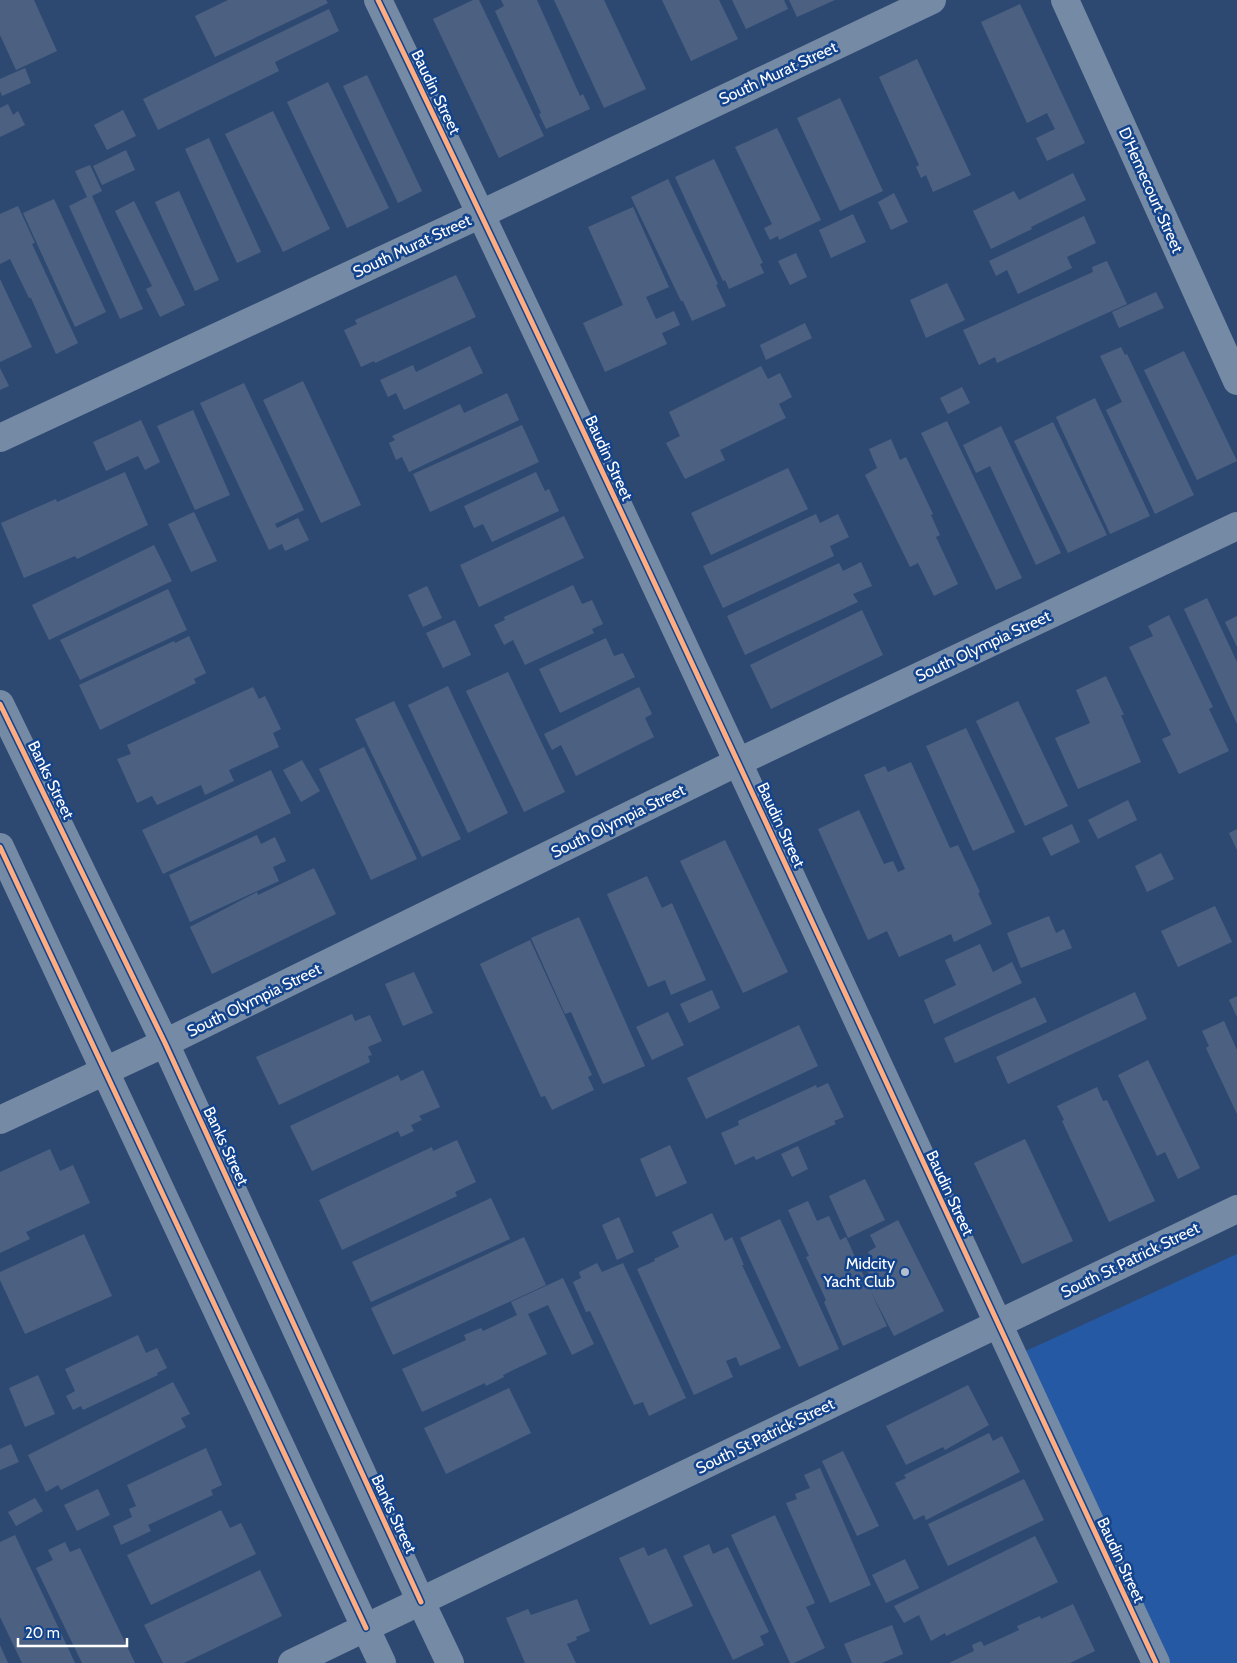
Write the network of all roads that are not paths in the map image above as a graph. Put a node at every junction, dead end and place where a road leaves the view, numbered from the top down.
1 (378, 0) edge
2 (932, 0) edge
3 (1065, 0) edge
4 (481, 214) junction
5 (1237, 381) edge
6 (0, 438) edge
7 (1237, 526) edge
8 (0, 704) edge
9 (738, 762) junction
10 (0, 847) edge
11 (165, 1043) junction
12 (105, 1071) junction
13 (0, 1120) edge
14 (1237, 1209) edge
15 (997, 1324) junction
16 (421, 1602) junction
17 (366, 1628) junction
18 (292, 1663) edge
19 (382, 1663) edge
20 (450, 1663) edge
21 (1156, 1663) edge

1 - 4 street, Baudin Street
2 - 4 street, South Murat Street
3 - 5 street, D'Hemecourt Street
4 - 6 street, South Murat Street
4 - 9 street, Baudin Street
7 - 9 street, South Olympia Street
8 - 11 street, Banks Street
9 - 11 street, South Olympia Street
9 - 15 street, Baudin Street
10 - 12 street
11 - 12 street, South Olympia Street
11 - 16 street, Banks Street
12 - 13 street, South Olympia Street
12 - 17 street
14 - 15 street, South St Patrick Street
15 - 16 street, South St Patrick Street
15 - 21 street, Baudin Street
16 - 17 street, South St Patrick Street
16 - 20 street, Banks Street
17 - 18 street, South St Patrick Street
17 - 19 street

